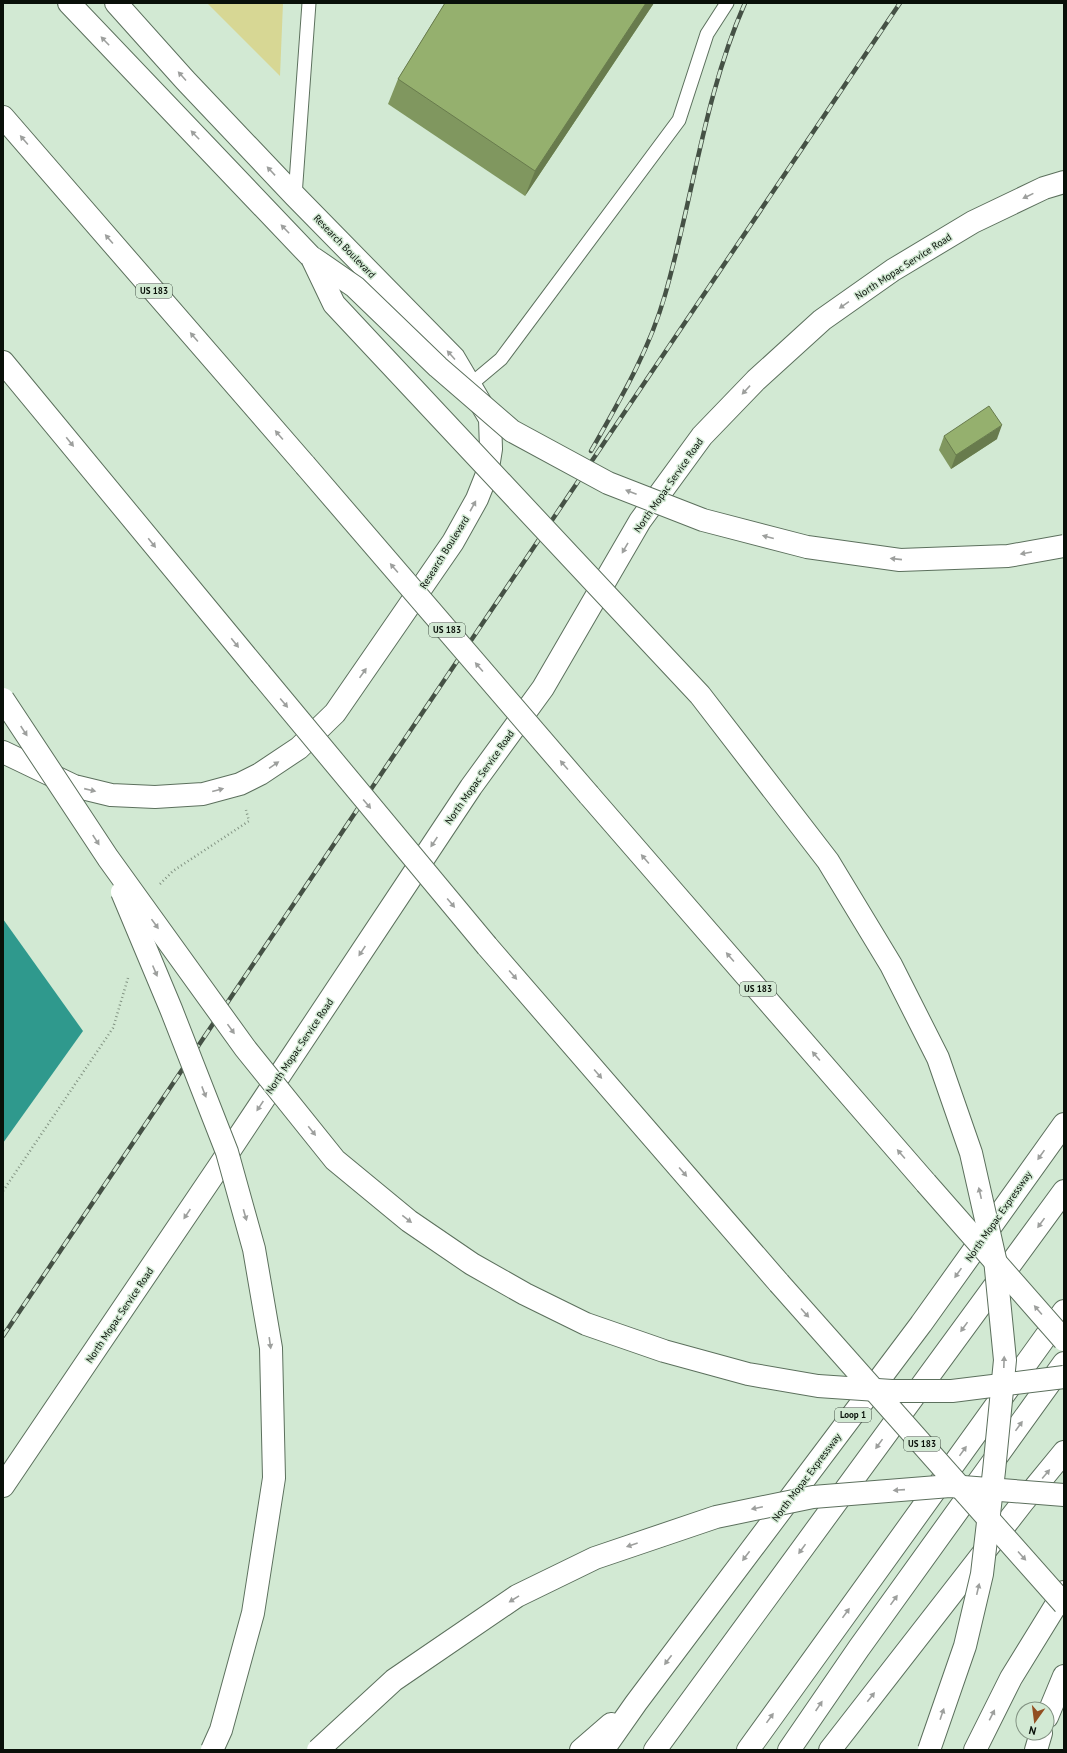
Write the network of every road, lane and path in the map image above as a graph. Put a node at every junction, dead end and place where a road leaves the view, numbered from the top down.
1 (68, 3) edge
2 (116, 3) edge
3 (309, 3) edge
4 (727, 3) edge
5 (3, 116) edge
6 (1064, 182) edge
7 (295, 196) junction
8 (312, 258) junction
9 (3, 362) edge
10 (3, 385) edge
11 (470, 385) junction
12 (45, 412) junction
13 (1064, 546) edge
14 (3, 699) edge
15 (3, 752) edge
16 (246, 808) dead end
17 (108, 858) junction
18 (158, 886) dead end
19 (128, 977) dead end
20 (1064, 1124) edge
21 (3, 1191) edge
22 (1064, 1191) edge
23 (1064, 1311) edge
24 (1064, 1340) edge
25 (1064, 1363) edge
26 (1064, 1377) edge
27 (1064, 1452) edge
28 (3, 1486) edge
29 (1064, 1495) edge
30 (1064, 1592) edge
31 (1064, 1604) edge
32 (1064, 1676) edge
33 (1054, 1701) edge
34 (636, 1703) junction
35 (212, 1750) edge
36 (318, 1750) edge
37 (581, 1750) edge
38 (602, 1750) edge
39 (655, 1750) edge
40 (748, 1750) edge
41 (789, 1750) edge
42 (830, 1750) edge
43 (928, 1750) edge
44 (975, 1750) edge

8 -> 1 main road
7 -> 2 main road, Research Boulevard
3 - 7 lane
4 - 11 lane
24 -> 5 main road, US 183, bridge
6 -> 28 main road, North Mopac Service Road
11 -> 7 main road, Research Boulevard
13 -> 8 main road, bridge
43 -> 8 main road, bridge
9 - 12 main road, US 183
10 - 12 main road
15 -> 11 main road, Research Boulevard
12 -> 31 main road, US 183, bridge
14 -> 17 main road, bridge
16 - 18 path
17 -> 26 main road, bridge
17 -> 35 main road, bridge
19 - 21 path
20 -> 34 main road, North Mopac Expressway / Loop 1
22 -> 39 main road
40 -> 23 main road
41 -> 25 main road
42 -> 27 main road
29 -> 36 main road, bridge
44 -> 30 main road
32 - 33 main road
34 - 37 main road
34 - 38 main road, North Mopac Expressway / Loop 1

